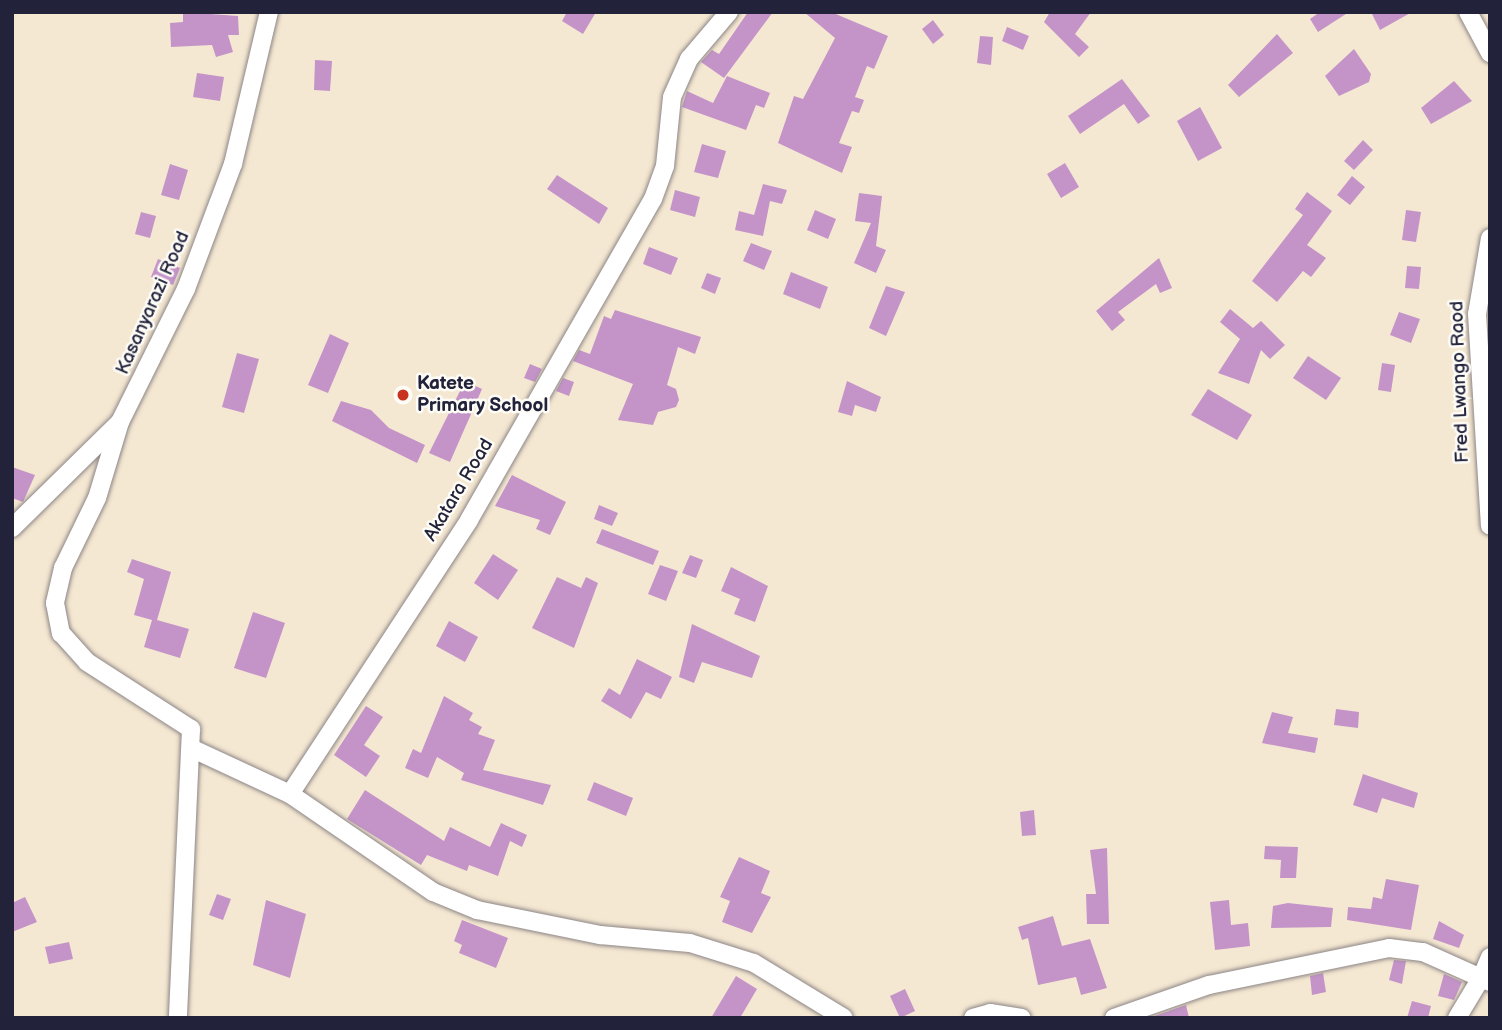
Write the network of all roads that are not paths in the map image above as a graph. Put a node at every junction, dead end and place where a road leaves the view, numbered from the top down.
1 (269, 12) edge
2 (729, 12) edge
3 (1468, 12) edge
4 (1490, 53) edge
5 (1490, 238) edge
6 (120, 422) junction
7 (1490, 526) edge
8 (12, 528) edge
9 (195, 750) junction
10 (290, 794) junction
11 (1490, 957) edge
12 (1485, 980) edge
13 (178, 1018) edge
14 (844, 1018) edge
15 (973, 1018) edge
16 (1022, 1018) edge
17 (1114, 1018) edge
18 (1457, 1018) edge

1 - 6 street, Kasanyarazi Road
2 - 10 street, Akatara Road
3 - 4 street
5 - 7 street, Fred Lwango Raod
6 - 8 street, Kasanyarazi Road
6 - 9 street
9 - 10 street
9 - 13 street
10 - 14 street
11 - 12 street
12 - 17 street
12 - 18 street
15 - 16 street

